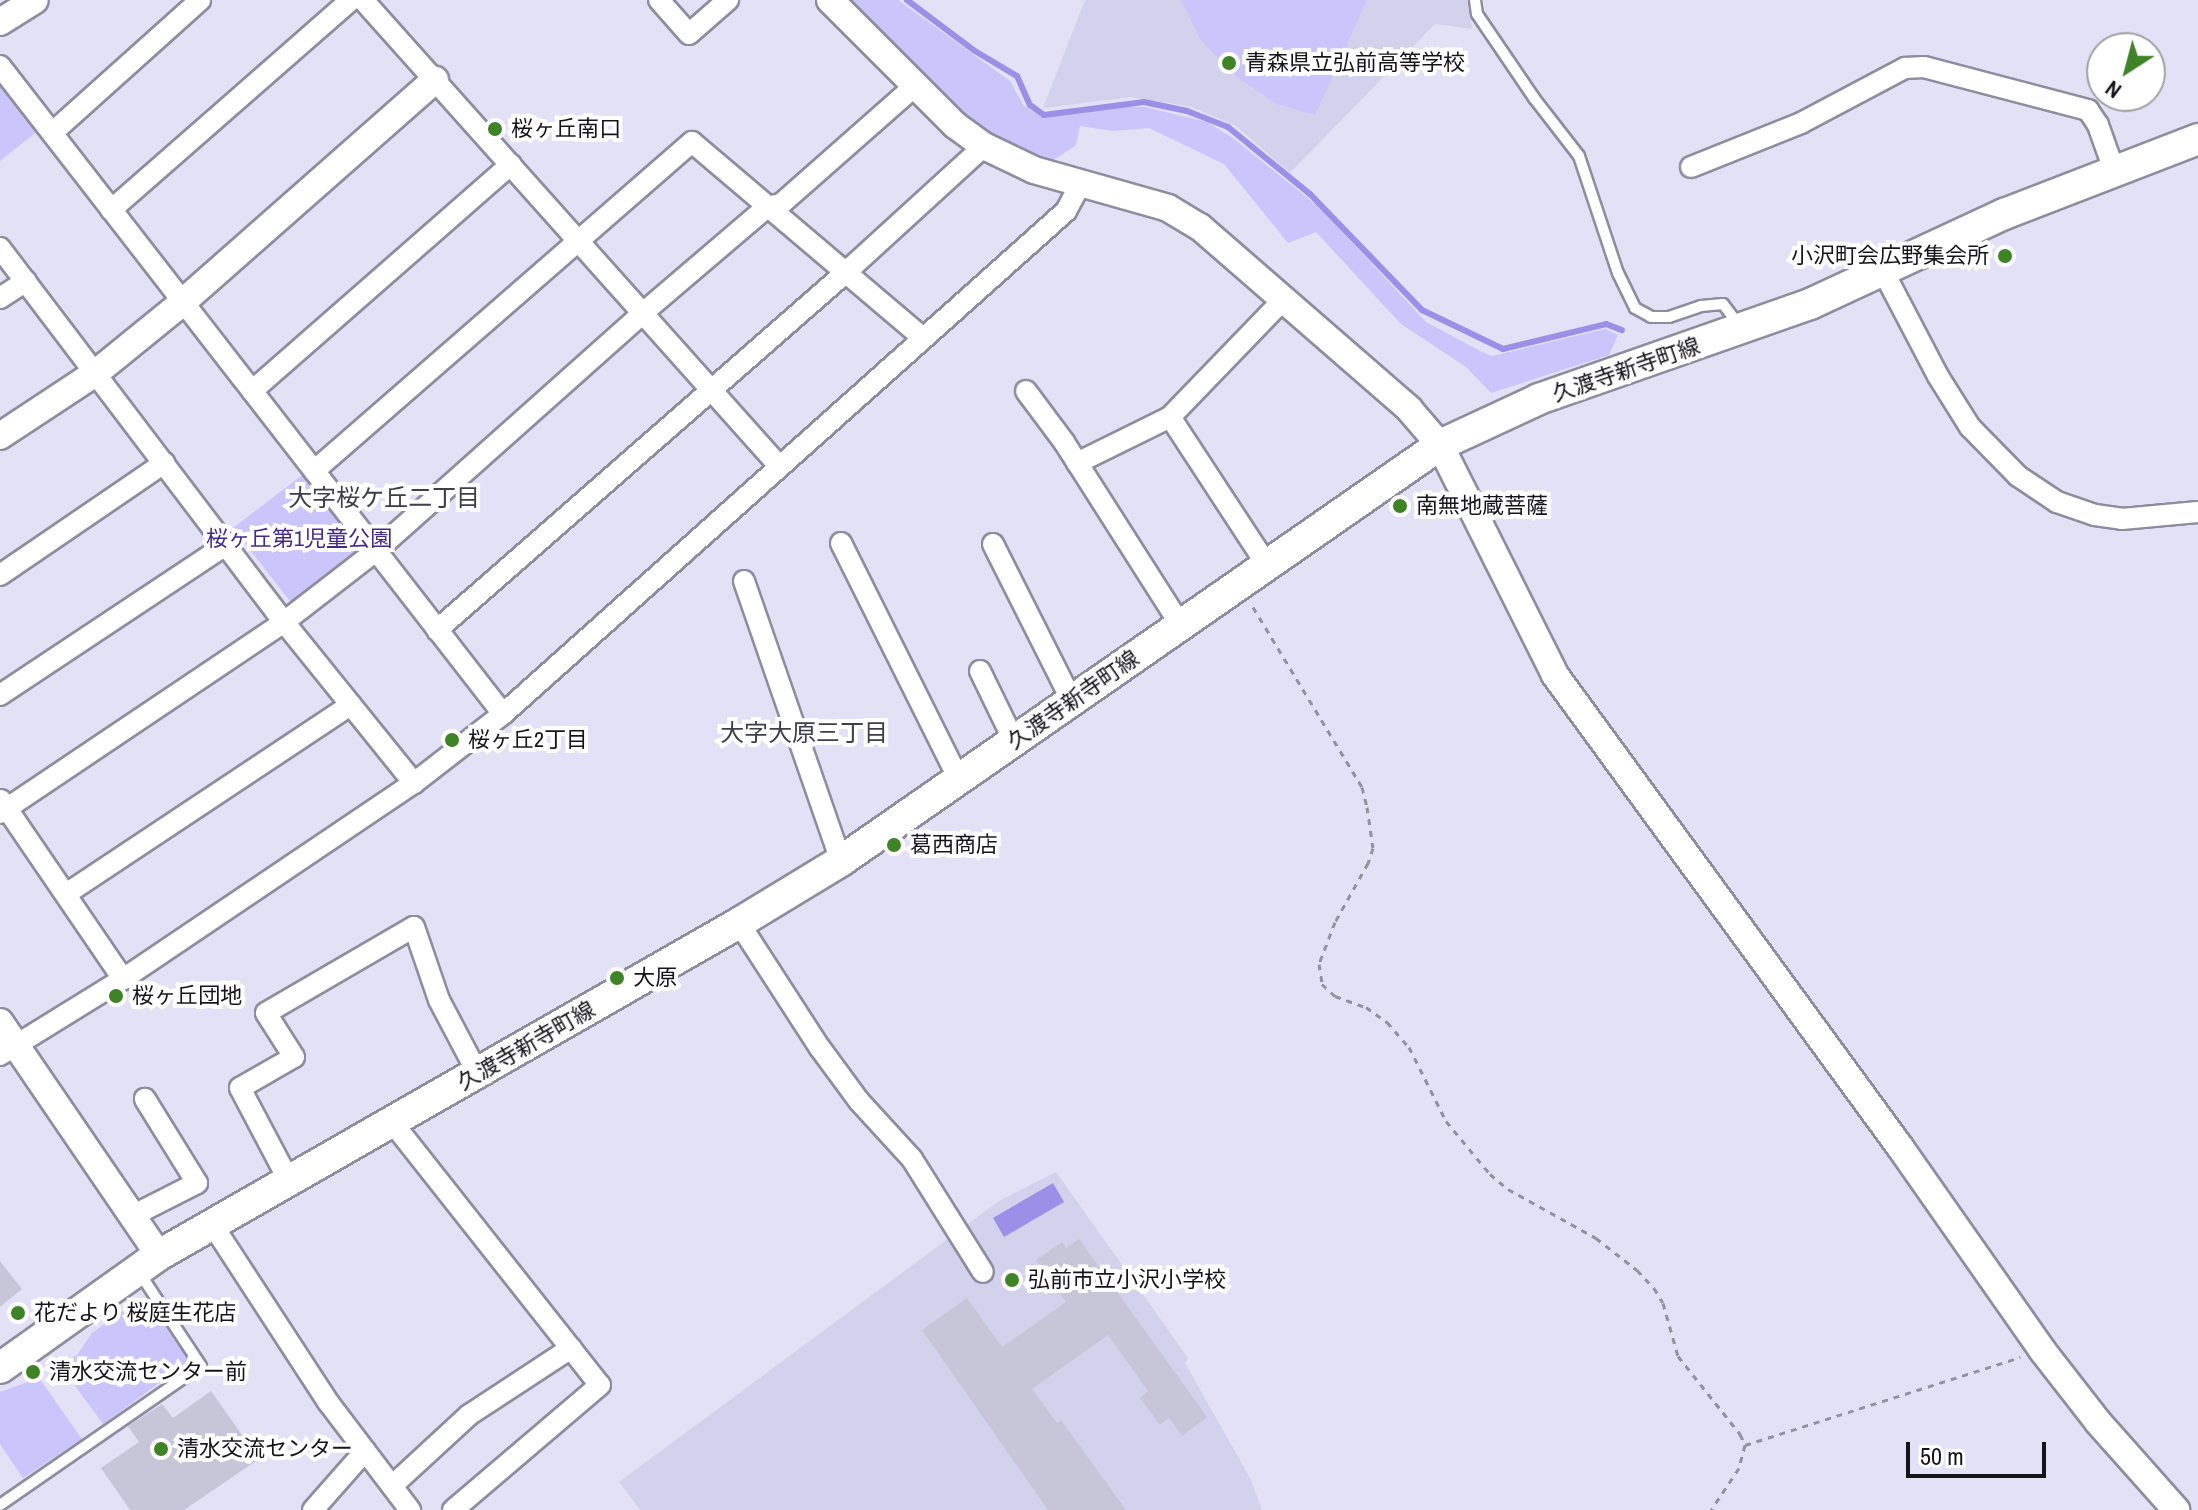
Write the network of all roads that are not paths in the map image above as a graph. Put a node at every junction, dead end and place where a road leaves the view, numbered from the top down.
1 (35, 0) edge
2 (200, 0) edge
3 (351, 0) edge
4 (363, 0) edge
5 (659, 0) edge
6 (728, 0) edge
7 (830, 0) edge
8 (1475, 0) edge
9 (0, 22) edge
10 (0, 66) edge
11 (435, 80) junction
12 (915, 86) junction
13 (52, 133) junction
14 (2198, 139) edge
15 (984, 146) junction
16 (511, 164) junction
17 (1691, 167) dead end
18 (2114, 170) junction
19 (1081, 183) junction
20 (767, 207) junction
21 (111, 210) junction
22 (578, 239) junction
23 (0, 248) edge
24 (1882, 269) junction
25 (844, 274) junction
26 (26, 281) junction
27 (0, 298) edge
28 (1285, 298) junction
29 (183, 302) junction
30 (644, 312) junction
31 (1743, 330) junction
32 (922, 337) junction
33 (97, 372) junction
34 (711, 388) junction
35 (252, 391) junction
36 (1026, 391) dead end
37 (1170, 417) junction
38 (0, 436) edge
39 (1440, 445) junction
40 (164, 463) junction
41 (1077, 463) junction
42 (779, 466) junction
43 (314, 471) junction
44 (2198, 512) edge
45 (841, 543) dead end
46 (993, 544) dead end
47 (226, 545) junction
48 (376, 551) junction
49 (1267, 565) junction
50 (0, 575) edge
51 (744, 581) dead end
52 (284, 622) junction
53 (1181, 626) junction
54 (437, 630) junction
55 (980, 671) dead end
56 (0, 695) edge
57 (1071, 699) junction
58 (351, 705) junction
59 (503, 714) junction
60 (1014, 741) junction
61 (959, 780) junction
62 (414, 783) junction
63 (2, 807) edge
64 (841, 861) junction
65 (66, 894) junction
66 (739, 923) junction
67 (123, 979) junction
68 (0, 1022) edge
69 (8, 1050) edge
70 (478, 1074) junction
71 (145, 1099) dead end
72 (392, 1122) junction
73 (288, 1179) junction
74 (132, 1216) junction
75 (212, 1224) junction
76 (148, 1262) junction
77 (983, 1272) dead end
78 (571, 1348) junction
79 (0, 1368) edge
80 (365, 1451) junction
81 (392, 1486) junction
82 (0, 1505) edge
83 (313, 1510) edge
84 (410, 1510) edge
85 (453, 1510) edge
86 (2176, 1510) edge

1 - 9 street
2 - 13 street
3 - 21 street
4 - 11 street
5 - 6 street
7 - 12 street
8 - 31 lane
10 - 13 street
11 - 16 street
11 - 29 street
12 - 15 street
12 - 20 street
13 - 21 street
14 - 18 main road, 久渡寺新寺町線
15 - 19 street
15 - 25 street
16 - 22 street
16 - 35 street
17 - 18 street
18 - 24 main road, 久渡寺新寺町線
19 - 28 street
19 - 32 street
20 - 22 street
20 - 25 street
20 - 30 street
21 - 29 street
22 - 30 street
22 - 43 street
23 - 26 street
24 - 31 main road, 久渡寺新寺町線
24 - 44 street
25 - 32 street
25 - 34 street
26 - 27 street
26 - 33 street
28 - 37 street
28 - 39 street
29 - 33 street
29 - 35 street
30 - 34 street
30 - 48 street
31 - 39 main road, 久渡寺新寺町線
32 - 42 street
33 - 38 street
33 - 40 street
34 - 42 street
34 - 54 street
35 - 43 street
36 - 41 street
37 - 41 street
37 - 49 street
39 - 49 main road, 久渡寺新寺町線
39 - 86 street
40 - 47 street
40 - 50 street
41 - 53 street
42 - 59 street
43 - 48 street
45 - 61 street
46 - 57 street
47 - 52 street
47 - 56 street
48 - 52 street
48 - 54 street
49 - 53 main road, 久渡寺新寺町線
51 - 64 street
52 - 58 street
52 - 63 street
53 - 57 main road, 久渡寺新寺町線
54 - 59 street
55 - 60 street
57 - 60 main road, 久渡寺新寺町線
58 - 62 street
58 - 65 street
59 - 62 street
60 - 61 main road, 久渡寺新寺町線
61 - 64 main road, 久渡寺新寺町線
62 - 67 street
63 - 65 street
64 - 66 main road, 久渡寺新寺町線
65 - 67 street
66 - 70 main road, 久渡寺新寺町線
66 - 77 street
67 - 69 street
68 - 69 street
69 - 74 street
70 - 72 main road, 久渡寺新寺町線
70 - 73 street
71 - 74 street
72 - 73 main road, 久渡寺新寺町線
72 - 78 street
73 - 75 main road, 久渡寺新寺町線
74 - 76 street
75 - 76 main road, 久渡寺新寺町線
75 - 80 street
76 - 79 main road, 久渡寺新寺町線
76 - 82 lane
78 - 81 street
78 - 85 street
80 - 81 street
80 - 83 street
81 - 84 street

